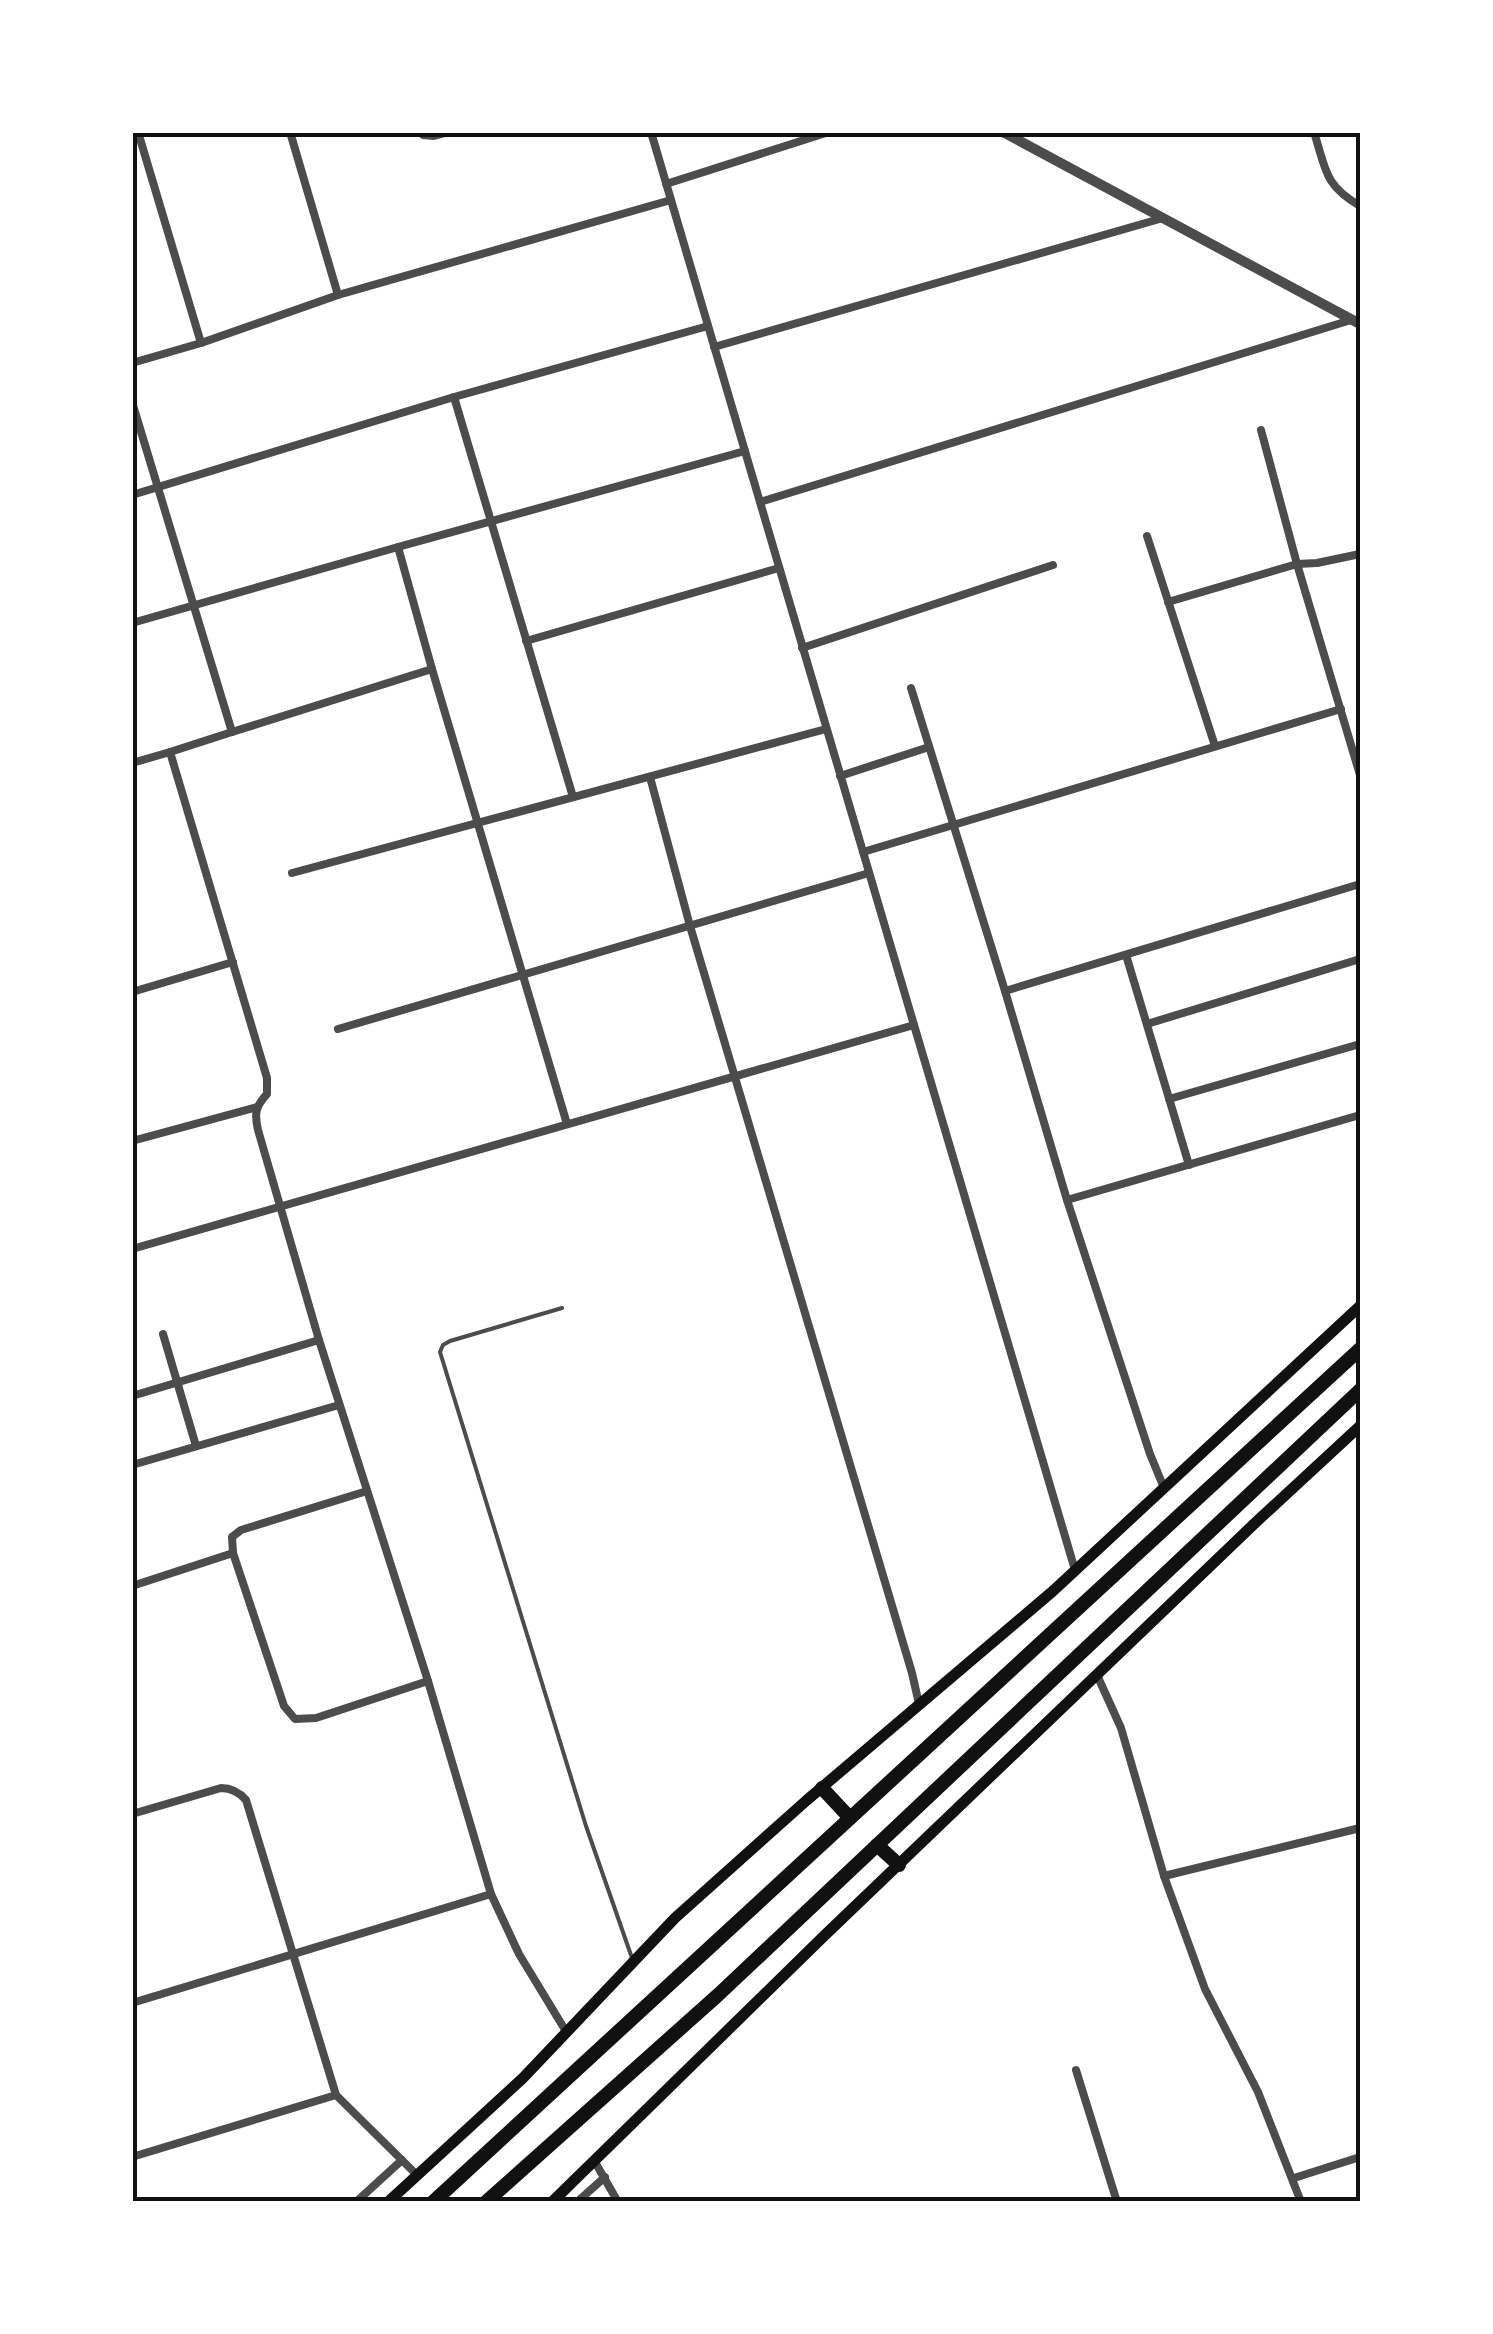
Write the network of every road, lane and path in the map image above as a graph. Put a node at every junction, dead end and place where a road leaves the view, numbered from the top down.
1 (138, 132) edge
2 (290, 132) edge
3 (420, 132) edge
4 (449, 132) edge
5 (651, 132) edge
6 (830, 132) edge
7 (1003, 132) edge
8 (1314, 132) edge
9 (666, 184) junction
10 (670, 200) junction
11 (1360, 206) edge
12 (1162, 218) junction
13 (338, 295) junction
14 (1356, 322) edge
15 (708, 326) junction
16 (201, 342) junction
17 (714, 347) junction
18 (132, 363) edge
19 (454, 397) junction
20 (132, 402) edge
21 (1261, 430) dead end
22 (744, 451) junction
23 (159, 488) junction
24 (132, 495) edge
25 (760, 502) junction
26 (490, 522) junction
27 (1148, 536) dead end
28 (398, 546) junction
29 (1360, 554) edge
30 (1298, 564) junction
31 (1053, 566) dead end
32 (779, 568) junction
33 (1168, 602) junction
34 (194, 604) junction
35 (132, 623) edge
36 (526, 641) junction
37 (802, 648) junction
38 (432, 670) junction
39 (911, 688) dead end
40 (1341, 709) junction
41 (826, 730) junction
42 (232, 732) junction
43 (1215, 746) junction
44 (930, 747) junction
45 (170, 752) junction
46 (132, 762) edge
47 (1360, 775) edge
48 (840, 776) junction
49 (650, 777) junction
50 (573, 798) junction
51 (478, 823) junction
52 (953, 825) junction
53 (863, 852) junction
54 (292, 873) dead end
55 (869, 873) junction
56 (1360, 884) edge
57 (690, 926) junction
58 (1126, 955) junction
59 (1360, 959) edge
60 (233, 962) junction
61 (522, 975) junction
62 (1006, 991) junction
63 (132, 992) edge
64 (1147, 1024) junction
65 (914, 1025) junction
66 (338, 1029) dead end
67 (1360, 1044) edge
68 (735, 1075) junction
69 (1169, 1099) junction
70 (256, 1107) junction
71 (1360, 1115) edge
72 (567, 1124) junction
73 (132, 1141) edge
74 (1189, 1165) junction
75 (1067, 1200) junction
76 (279, 1206) junction
77 (132, 1249) edge
78 (1360, 1306) edge
79 (562, 1308) dead end
80 (163, 1334) dead end
81 (319, 1340) junction
82 (1360, 1349) edge
83 (178, 1382) junction
84 (1360, 1390) edge
85 (132, 1396) edge
86 (339, 1405) junction
87 (1360, 1426) edge
88 (196, 1446) junction
89 (132, 1466) edge
90 (1164, 1488) junction
91 (367, 1491) junction
92 (234, 1553) junction
93 (1075, 1570) junction
94 (132, 1586) edge
95 (1098, 1675) junction
96 (428, 1682) junction
97 (919, 1705) junction
98 (822, 1788) junction
99 (132, 1814) edge
100 (850, 1818) junction
101 (1360, 1828) edge
102 (877, 1844) junction
103 (899, 1865) junction
104 (1164, 1876) junction
105 (490, 1894) junction
106 (292, 1954) junction
107 (633, 1962) junction
108 (132, 2003) edge
109 (567, 2032) junction
110 (1076, 2070) dead end
111 (336, 2095) junction
112 (132, 2157) edge
113 (1360, 2157) edge
114 (402, 2160) junction
115 (595, 2162) junction
116 (418, 2176) junction
117 (604, 2177) junction
118 (1294, 2178) junction
119 (356, 2202) edge
120 (388, 2202) edge
121 (433, 2202) edge
122 (486, 2202) edge
123 (552, 2202) edge
124 (577, 2202) edge
125 (618, 2202) edge
126 (1117, 2202) edge
127 (1301, 2202) edge

1 - 16 street
2 - 13 street
3 - 4 street
5 - 9 street
6 - 9 street
7 - 12 street
8 - 11 street
9 - 10 street
10 - 13 street
10 - 15 street
12 - 14 street
12 - 17 street
13 - 16 street
14 - 25 street
15 - 17 street
15 - 19 street
16 - 18 street
17 - 22 street
19 - 23 street
19 - 26 street
20 - 23 street
21 - 30 street
22 - 25 street
22 - 26 street
23 - 24 street
23 - 34 street
25 - 32 street
26 - 28 street
26 - 36 street
27 - 33 street
28 - 34 street
28 - 38 street
29 - 30 street
30 - 33 street
30 - 40 street
31 - 37 street
32 - 36 street
32 - 37 street
33 - 43 street
34 - 35 street
34 - 42 street
36 - 50 street
37 - 41 street
38 - 42 street
38 - 51 street
39 - 44 street
40 - 43 street
40 - 47 street
41 - 48 street
41 - 49 street
42 - 45 street
43 - 52 street
44 - 48 street
44 - 52 street
45 - 46 street
45 - 60 street
48 - 53 street
49 - 50 street
49 - 57 street
50 - 51 street
51 - 54 street
51 - 61 street
52 - 53 street
52 - 62 street
53 - 55 street
55 - 57 street
55 - 65 street
56 - 58 street
57 - 61 street
57 - 68 street
58 - 62 street
58 - 64 street
59 - 64 street
60 - 63 street
60 - 70 street
61 - 66 street
61 - 72 street
62 - 75 street
64 - 69 street
65 - 68 street
65 - 93 street
67 - 69 street
68 - 72 street
68 - 97 street
69 - 74 street
70 - 73 street
70 - 76 street
71 - 74 street
72 - 76 street
74 - 75 street
75 - 90 street
76 - 77 street
76 - 81 street
78 - 90 main road
79 - 107 lane
80 - 83 street
81 - 83 street
81 - 86 street
82 - 100 highway
83 - 85 street
83 - 88 street
84 - 102 highway
86 - 88 street
86 - 91 street
87 - 95 main road
88 - 89 street
90 - 93 main road
91 - 92 street
91 - 96 street
92 - 94 street
92 - 96 street
93 - 97 main road
95 - 103 main road
95 - 104 street
96 - 105 street
97 - 98 main road
98 - 100 highway
98 - 107 main road
99 - 106 street
100 - 121 highway
101 - 104 street
102 - 103 highway
102 - 122 highway
103 - 115 main road
104 - 118 street
105 - 106 street
105 - 109 street
106 - 108 street
106 - 111 street
107 - 109 main road
109 - 116 main road
110 - 126 street
111 - 112 street
111 - 114 street
113 - 118 street
114 - 116 street
114 - 119 street
115 - 117 street
115 - 123 main road
116 - 120 main road
117 - 124 street
117 - 125 street
118 - 127 street

